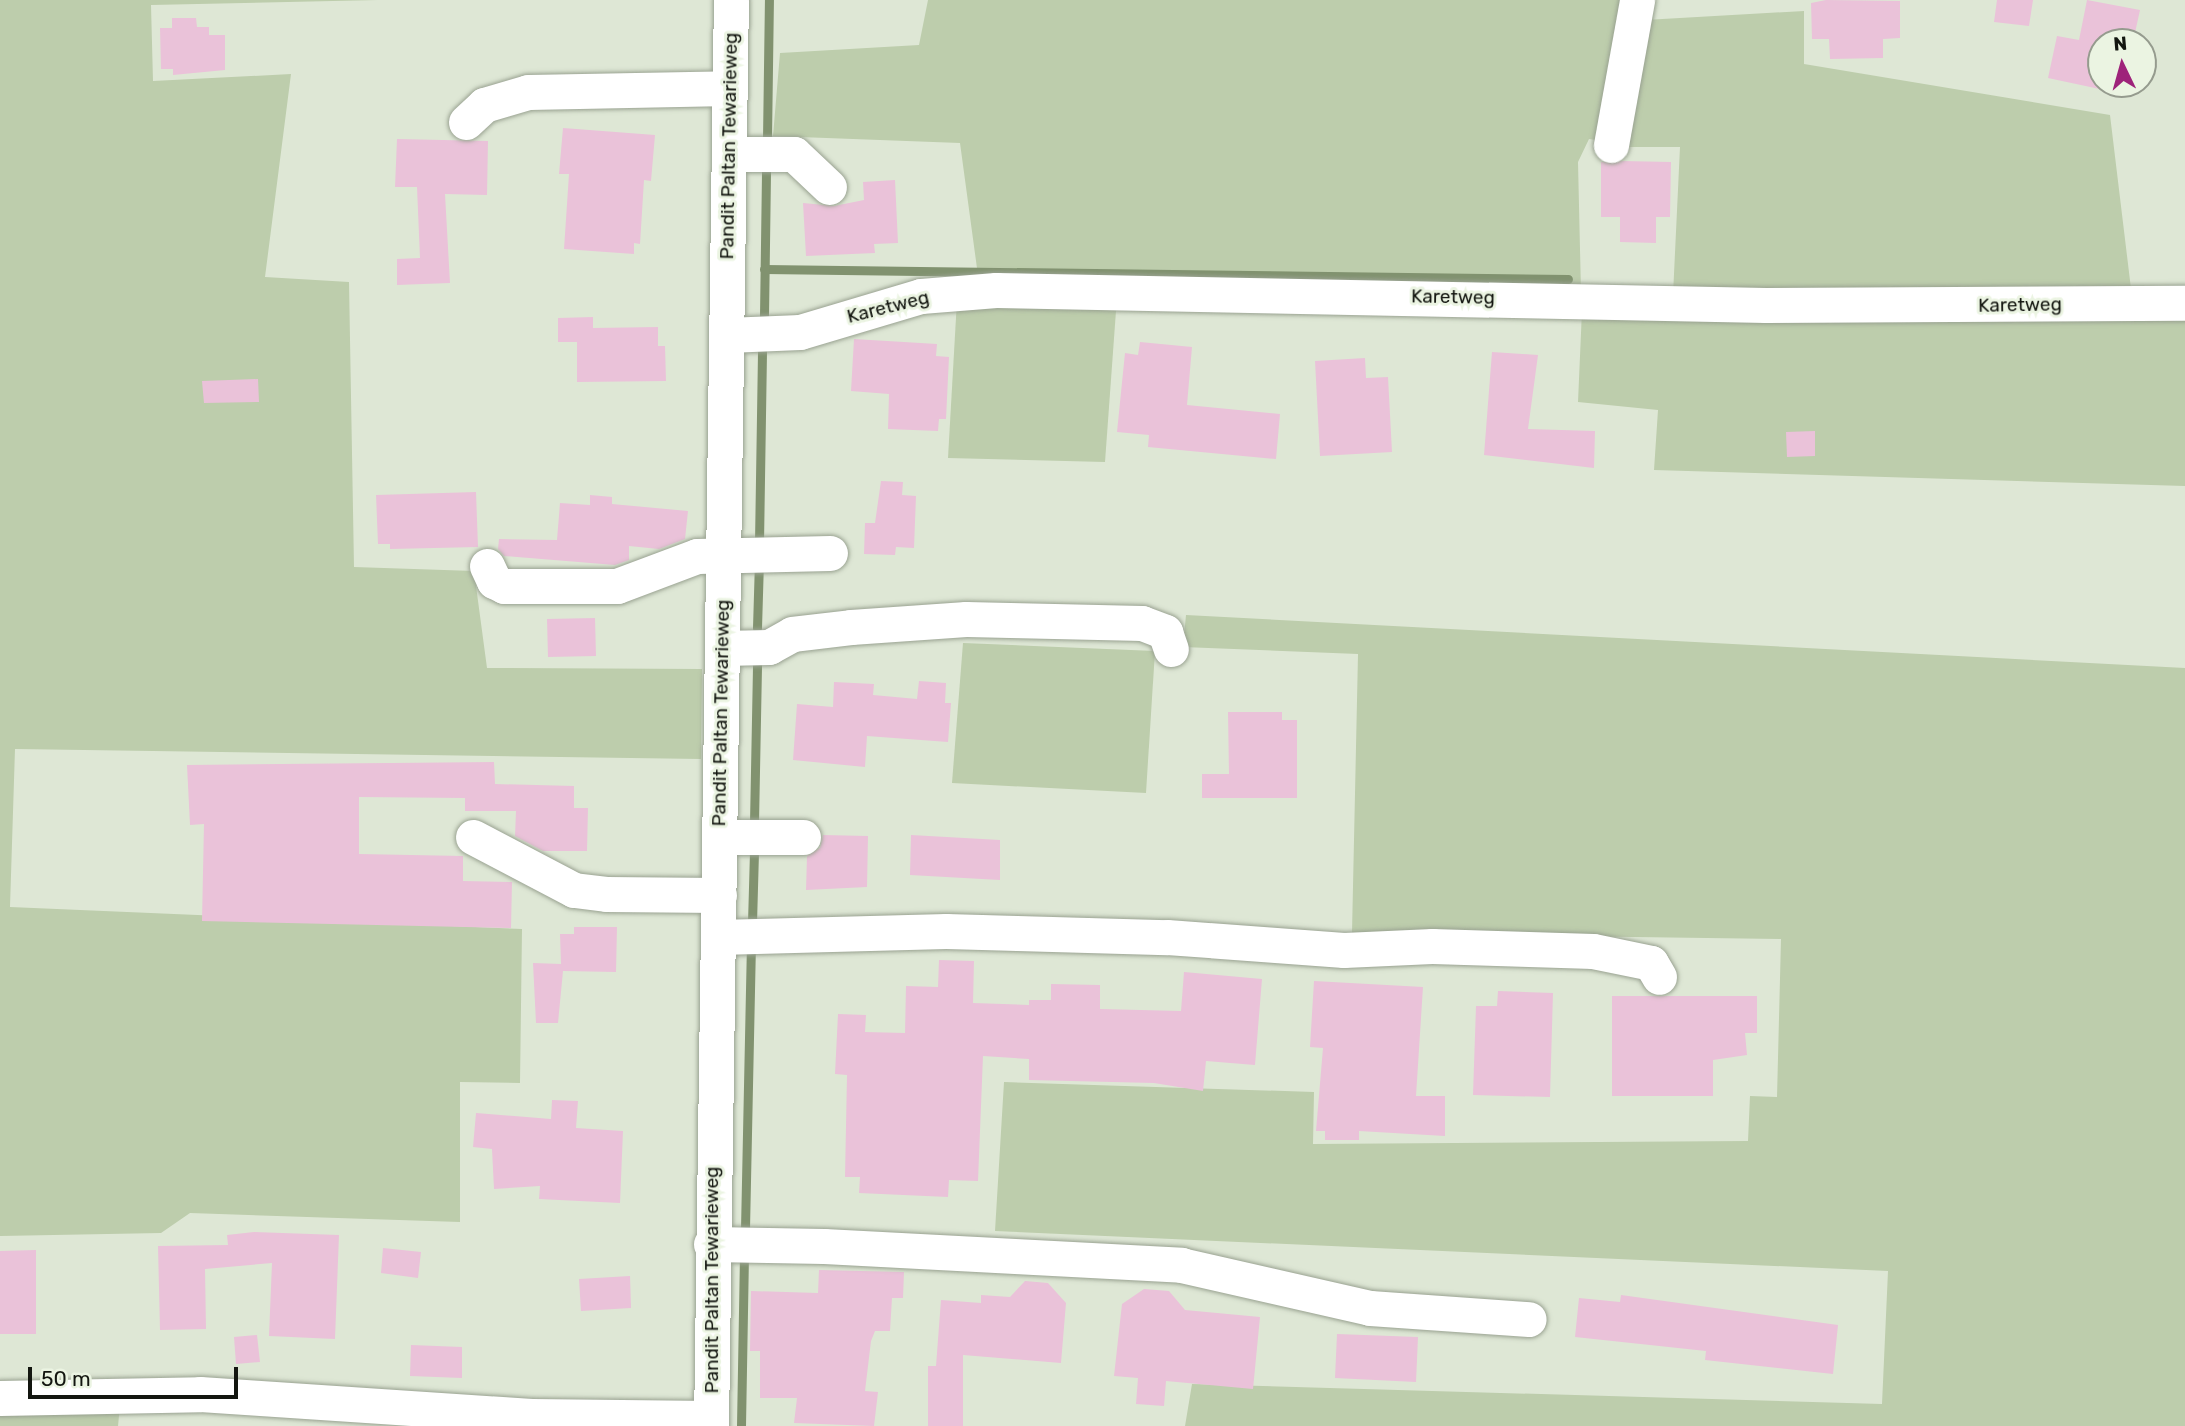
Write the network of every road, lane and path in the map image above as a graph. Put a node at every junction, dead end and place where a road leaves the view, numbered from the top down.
1 (730, 0) edge
2 (1637, 0) edge
3 (730, 88) junction
4 (466, 122) dead end
5 (1611, 145) dead end
6 (729, 154) junction
7 (829, 187) dead end
8 (2185, 303) edge
9 (727, 335) junction
10 (830, 553) dead end
11 (723, 556) junction
12 (487, 565) dead end
13 (722, 648) junction
14 (1171, 649) dead end
15 (803, 836) dead end
16 (473, 837) dead end
17 (720, 837) junction
18 (719, 895) junction
19 (718, 937) junction
20 (1659, 977) dead end
21 (711, 1244) junction
22 (1529, 1319) dead end
23 (0, 1398) edge
24 (523, 1421) edge
25 (711, 1422) edge

1 - 3 street, Pandit Paltan Tewarieweg
2 - 5 street
3 - 4 street
3 - 6 street, Pandit Paltan Tewarieweg
6 - 7 street
6 - 9 street, Pandit Paltan Tewarieweg
8 - 9 street, Karetweg
9 - 11 street, Pandit Paltan Tewarieweg
10 - 11 street
11 - 12 street
11 - 13 street, Pandit Paltan Tewarieweg
13 - 14 street
13 - 17 street, Pandit Paltan Tewarieweg
15 - 17 street
16 - 18 street
17 - 18 street, Pandit Paltan Tewarieweg
18 - 19 street, Pandit Paltan Tewarieweg
19 - 20 street
19 - 21 street, Pandit Paltan Tewarieweg
21 - 22 street
21 - 25 street, Pandit Paltan Tewarieweg
23 - 24 street
24 - 25 street

